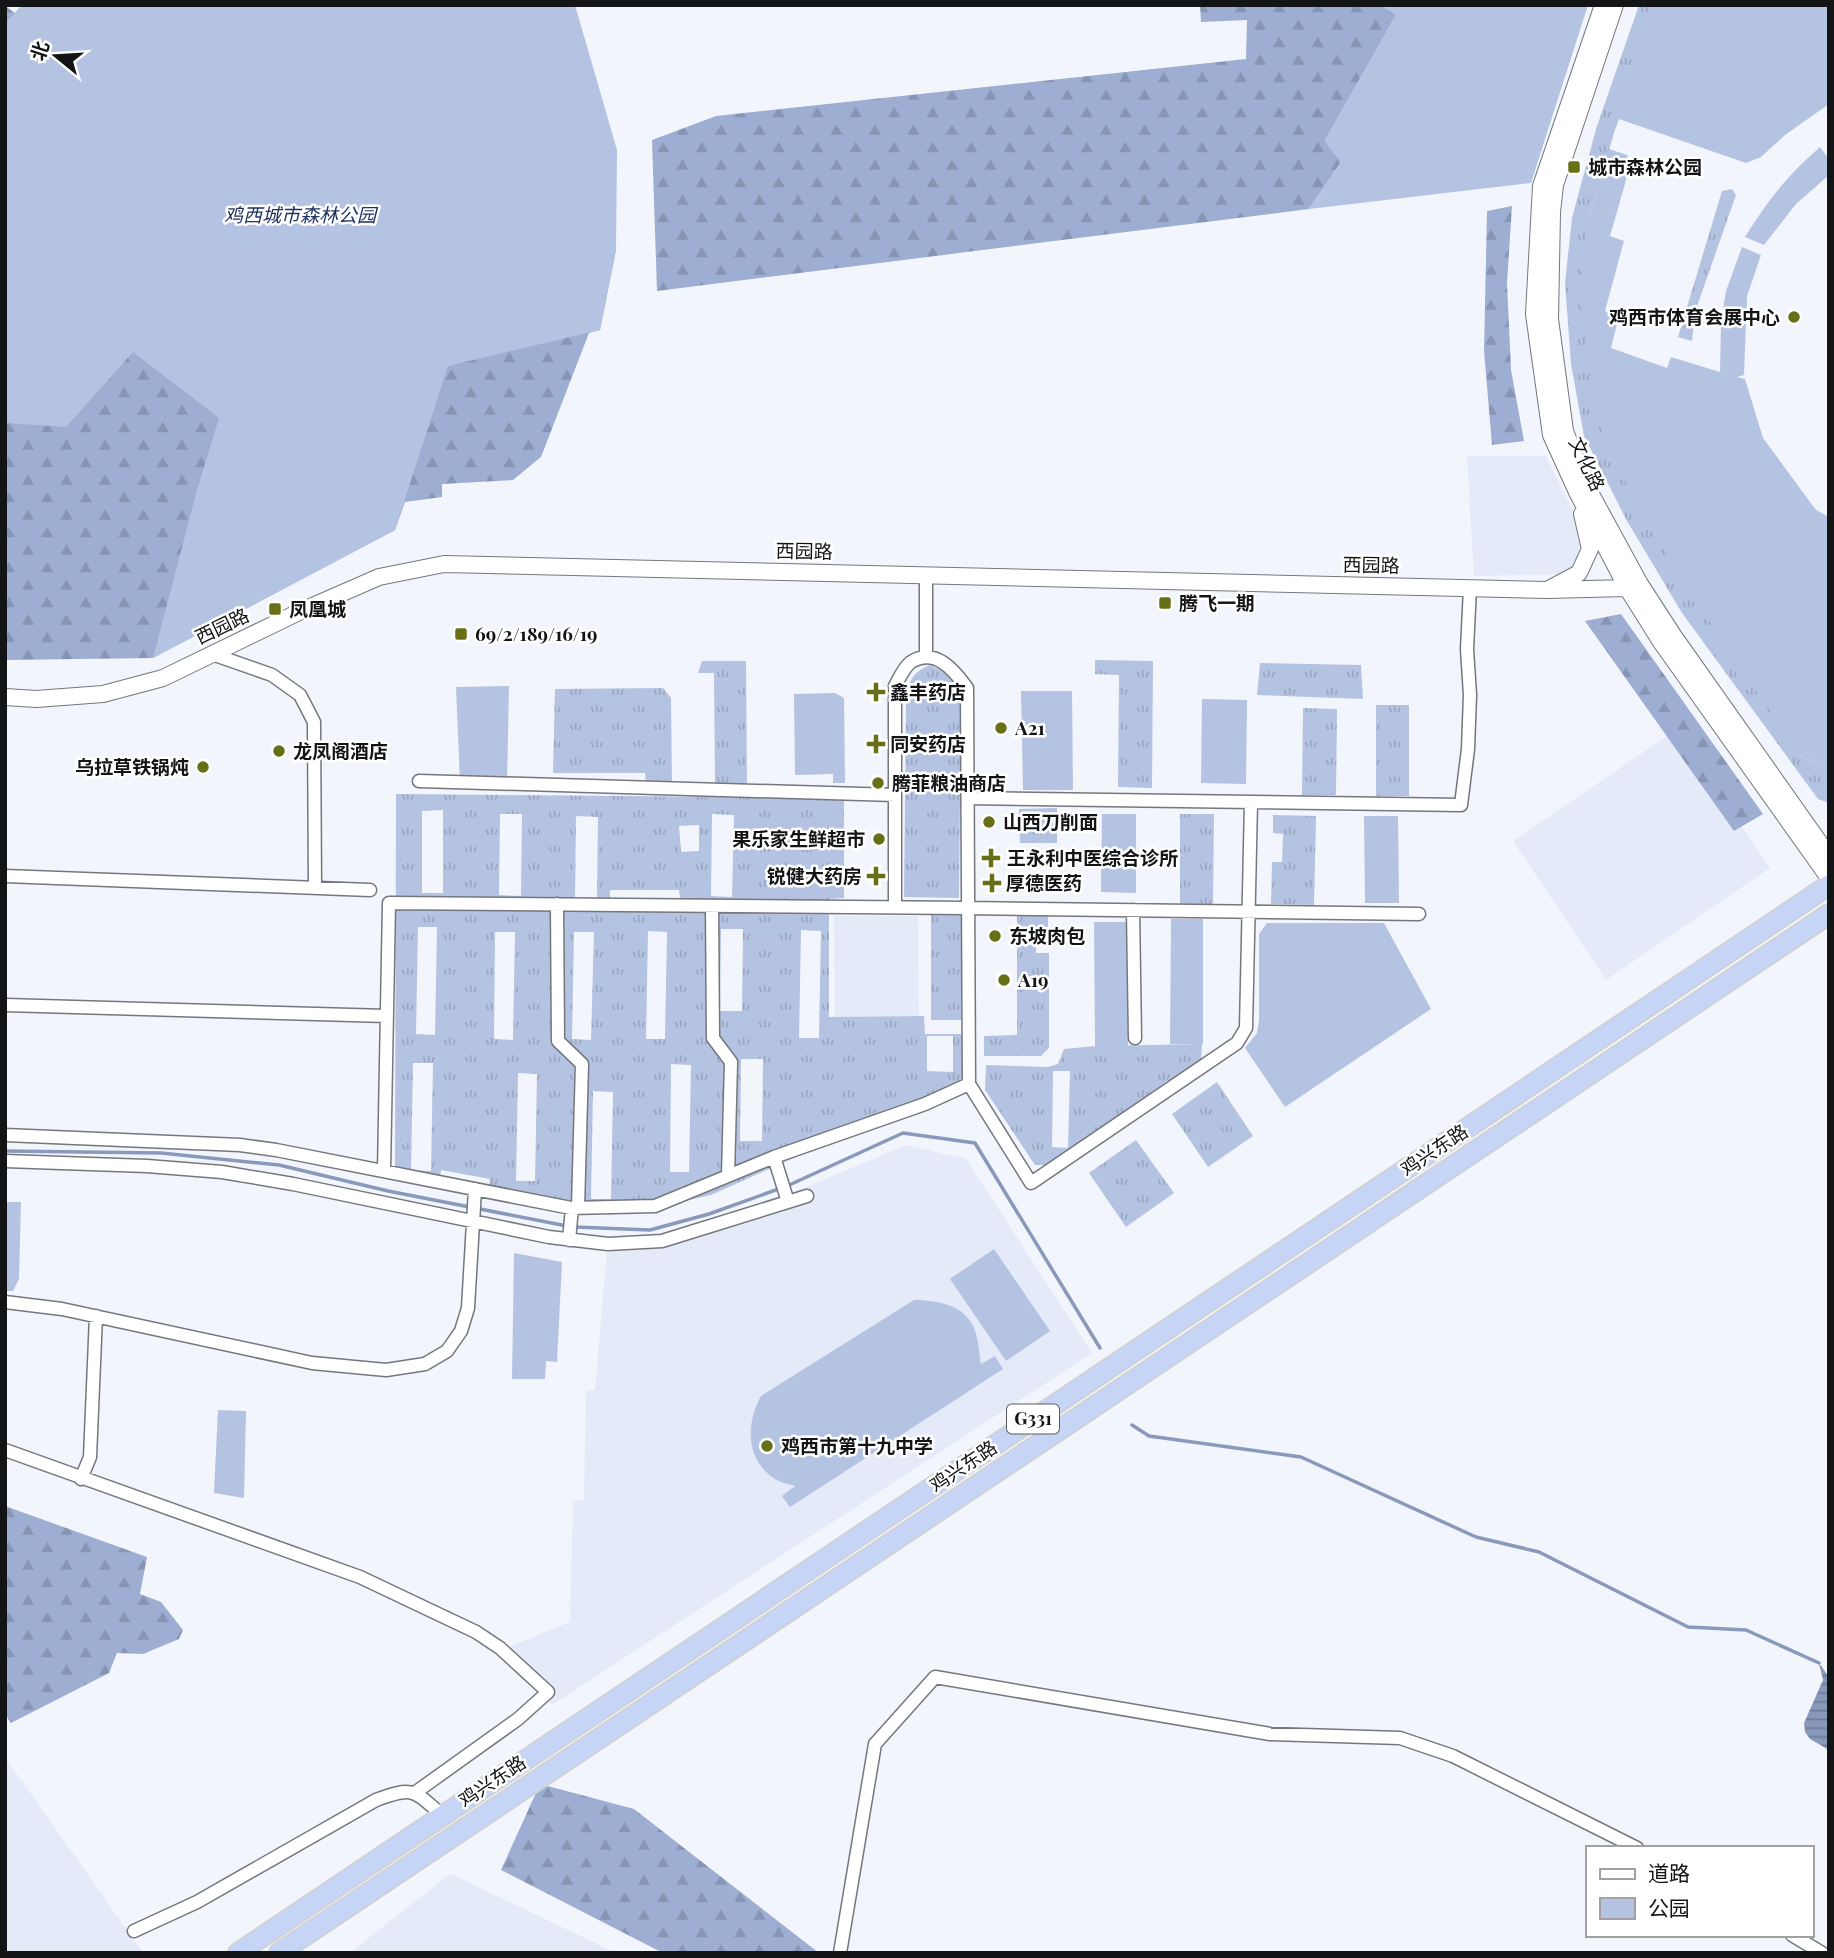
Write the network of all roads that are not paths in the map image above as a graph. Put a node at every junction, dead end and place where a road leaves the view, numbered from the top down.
1 (1603, 5) edge
2 (1615, 5) edge
3 (1577, 492) junction
4 (926, 575) junction
5 (1470, 588) junction
6 (1627, 588) junction
7 (1547, 590) junction
8 (212, 654) junction
9 (926, 657) junction
10 (5, 697) edge
11 (419, 781) dead end
12 (895, 796) junction
13 (968, 798) junction
14 (1251, 802) junction
15 (1829, 856) edge
16 (5, 876) edge
17 (1829, 878) edge
18 (1829, 885) edge
19 (315, 888) junction
20 (370, 890) dead end
21 (557, 904) junction
22 (712, 906) junction
23 (895, 907) junction
24 (968, 908) junction
25 (1133, 910) junction
26 (1250, 912) junction
27 (1419, 914) dead end
28 (1829, 914) edge
29 (5, 1005) edge
30 (387, 1016) junction
31 (1135, 1038) dead end
32 (969, 1084) junction
33 (5, 1135) edge
34 (774, 1157) junction
35 (5, 1161) edge
36 (383, 1171) junction
37 (728, 1176) junction
38 (475, 1189) junction
39 (807, 1196) dead end
40 (788, 1202) junction
41 (575, 1208) junction
42 (473, 1222) junction
43 (569, 1240) junction
44 (5, 1302) edge
45 (96, 1316) junction
46 (5, 1450) edge
47 (82, 1479) junction
48 (416, 1793) junction
49 (442, 1815) junction
50 (1633, 1846) edge
51 (134, 1931) dead end
52 (1795, 1937) edge
53 (237, 1953) edge
54 (279, 1953) edge
55 (840, 1953) edge
56 (1822, 1953) edge

1 - 3 main road, 文化路
2 - 15 main road, 文化路
3 - 6 main road, 文化路
3 - 7 main road
4 - 5 main road, 西园路
4 - 8 main road, 西园路
4 - 9 street
5 - 7 main road, 西园路
5 - 14 street
6 - 7 main road, 西园路
6 - 17 main road, 文化路
8 - 10 main road, 西园路
8 - 19 street
9 - 12 street
9 - 13 street
11 - 12 street
12 - 23 street
13 - 14 street
13 - 24 street
14 - 26 street
16 - 19 street
18 - 49 highway, 鸡兴东路 / G331
19 - 20 street
21 - 22 street
21 - 30 street
21 - 41 street
22 - 23 street
22 - 37 street
23 - 24 street
24 - 25 street
24 - 32 street
25 - 26 street
25 - 31 street
26 - 27 street
26 - 32 street
28 - 54 highway, 鸡兴东路 / G331
29 - 30 street
30 - 36 street
32 - 34 street
33 - 36 street
34 - 37 street
34 - 40 street
35 - 42 street
36 - 38 street
37 - 41 street
38 - 41 street
38 - 42 street
39 - 40 street
40 - 43 street
41 - 43 street
42 - 43 street
42 - 45 street
44 - 45 street
45 - 47 street
46 - 47 street
47 - 48 street
48 - 49 street
48 - 51 street
49 - 53 highway, 鸡兴东路 / G331
50 - 55 street
52 - 56 street

